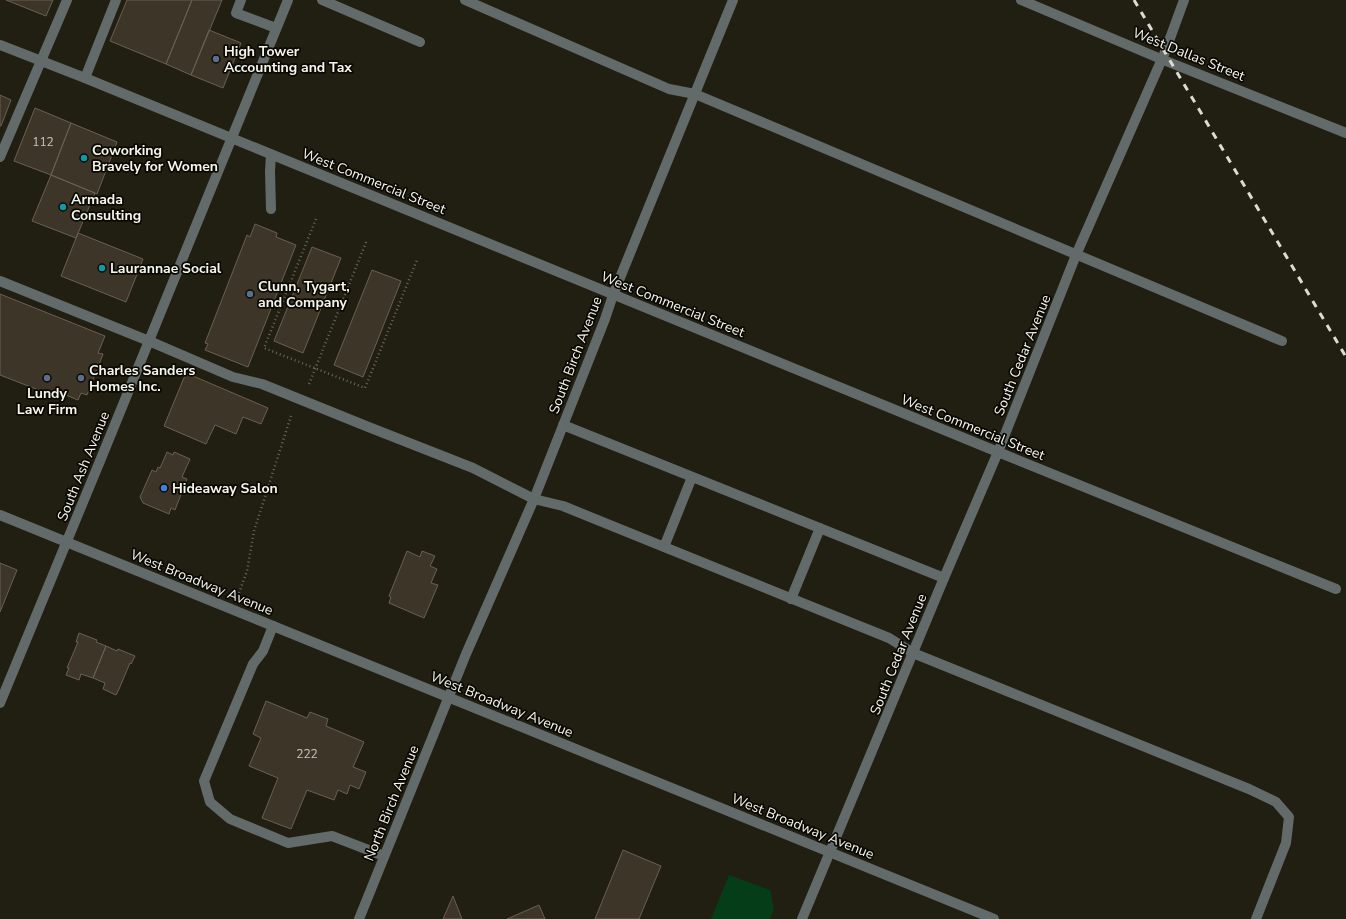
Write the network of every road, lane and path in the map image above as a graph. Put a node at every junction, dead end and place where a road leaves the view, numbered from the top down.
1 (67, 0) edge
2 (116, 0) edge
3 (241, 0) edge
4 (288, 0) edge
5 (322, 0) edge
6 (465, 0) edge
7 (733, 0) edge
8 (1021, 0) edge
9 (1184, 0) edge
10 (276, 28) junction
11 (420, 42) dead end
12 (0, 45) edge
13 (1161, 58) junction
14 (41, 61) junction
15 (85, 78) junction
16 (695, 94) junction
17 (1346, 133) edge
18 (231, 138) junction
19 (271, 155) junction
20 (0, 157) edge
21 (271, 209) dead end
22 (316, 219) dead end
23 (367, 240) dead end
24 (1076, 255) junction
25 (417, 260) dead end
26 (0, 281) edge
27 (613, 295) junction
28 (149, 341) junction
29 (1282, 341) dead end
30 (315, 368) junction
31 (298, 398) junction
32 (563, 425) junction
33 (998, 452) junction
34 (692, 477) junction
35 (534, 499) junction
36 (0, 515) edge
37 (820, 528) junction
38 (66, 542) junction
39 (664, 547) junction
40 (944, 578) junction
41 (1336, 589) dead end
42 (791, 599) junction
43 (234, 610) junction
44 (273, 626) junction
45 (913, 653) junction
46 (449, 697) junction
47 (0, 703) edge
48 (830, 853) junction
49 (384, 856) junction
50 (359, 919) edge
51 (802, 919) edge
52 (994, 919) edge
53 (1256, 919) edge

1 - 14 street
2 - 15 street
3 - 10 street
4 - 10 street, South Ash Avenue
5 - 11 street
6 - 16 street
7 - 16 street, South Birch Avenue
8 - 13 street, West Dallas Street
9 - 13 street, South Cedar Avenue
10 - 18 street, South Ash Avenue
12 - 14 street, West Commercial Street
13 - 17 street, West Dallas Street
13 - 24 street, South Cedar Avenue
14 - 15 street, West Commercial Street
14 - 20 street
15 - 18 street, West Commercial Street
16 - 24 street
16 - 27 street, South Birch Avenue
18 - 19 street, West Commercial Street
18 - 28 street, South Ash Avenue
19 - 21 street
19 - 27 street, West Commercial Street
22 - 30 path
23 - 30 path
24 - 29 street
24 - 33 street, South Cedar Avenue
25 - 30 path
26 - 28 street
27 - 32 street, South Birch Avenue
27 - 33 street, West Commercial Street
28 - 31 street
28 - 38 street, South Ash Avenue
30 - 31 path
31 - 35 street
31 - 43 path
32 - 34 street
32 - 35 street, South Birch Avenue
33 - 40 street, South Cedar Avenue
33 - 41 street, West Commercial Street
34 - 37 street
34 - 39 street
35 - 39 street
35 - 46 street, South Birch Avenue
36 - 38 street, West Broadway Avenue
37 - 40 street
37 - 42 street
38 - 43 street, West Broadway Avenue
38 - 47 street, South Ash Avenue
39 - 42 street
40 - 45 street, South Cedar Avenue
42 - 45 street
43 - 44 street, West Broadway Avenue
44 - 46 street, West Broadway Avenue
44 - 49 street
45 - 48 street, South Cedar Avenue
45 - 53 street
46 - 48 street, West Broadway Avenue
46 - 49 street, North Birch Avenue
48 - 51 street, South Cedar Avenue
48 - 52 street, West Broadway Avenue
49 - 50 street, North Birch Avenue

